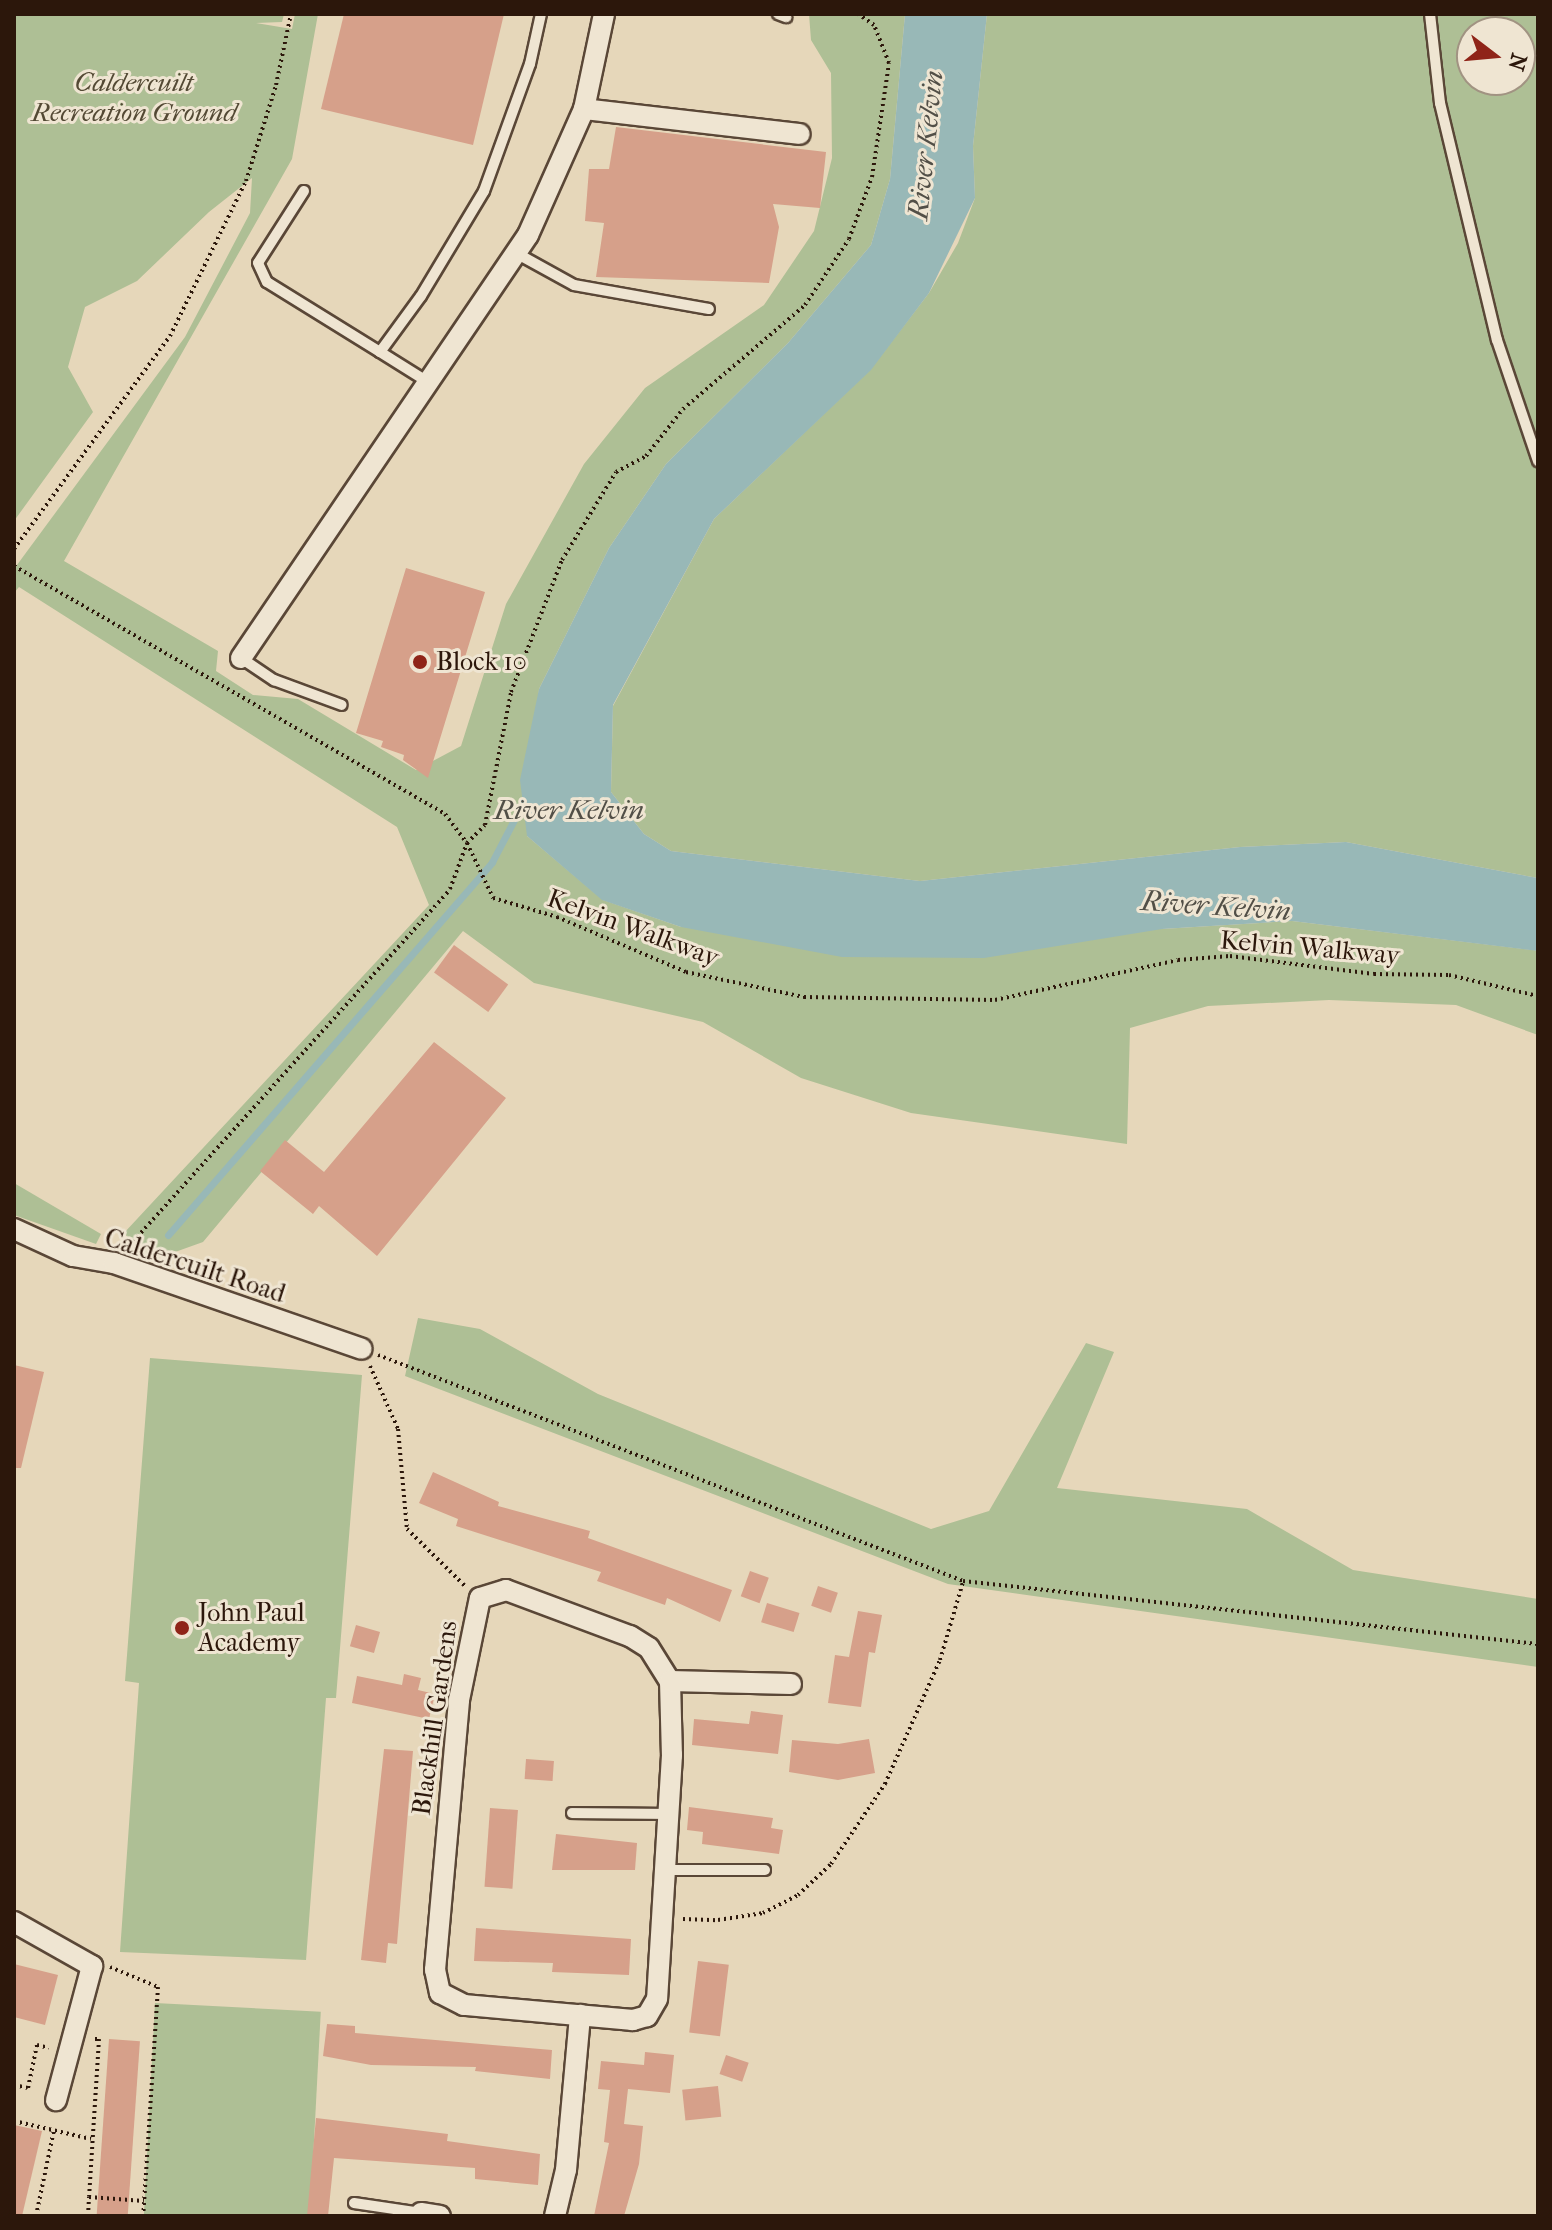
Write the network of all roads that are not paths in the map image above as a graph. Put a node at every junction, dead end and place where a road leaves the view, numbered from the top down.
1 (541, 14) edge
2 (604, 14) edge
3 (1430, 14) edge
4 (584, 109) junction
5 (800, 134) dead end
6 (304, 191) dead end
7 (516, 253) junction
8 (709, 309) dead end
9 (380, 352) junction
10 (428, 382) junction
11 (1538, 461) edge
12 (241, 658) joint
13 (342, 705) dead end
14 (14, 1229) edge
15 (362, 1349) road end
16 (670, 1681) junction
17 (791, 1684) dead end
18 (572, 1813) dead end
19 (667, 1814) junction
20 (663, 1870) junction
21 (765, 1870) dead end
22 (14, 1922) edge
23 (580, 2015) junction
24 (56, 2100) dead end
25 (354, 2203) dead end
26 (431, 2214) edge
27 (555, 2216) edge

1 - 9 lane
2 - 4 street
3 - 11 lane
4 - 5 street
4 - 7 street
6 - 9 lane
7 - 8 lane
7 - 10 street
9 - 10 lane
10 - 12 street
12 - 13 lane
14 - 15 street, Caldercuilt Road
16 - 17 street
16 - 19 street, Blackhill Gardens
16 - 23 street, Blackhill Gardens
18 - 19 lane
19 - 20 street, Blackhill Gardens
20 - 21 lane
20 - 23 street, Blackhill Gardens
22 - 24 street
23 - 27 street
25 - 26 lane

